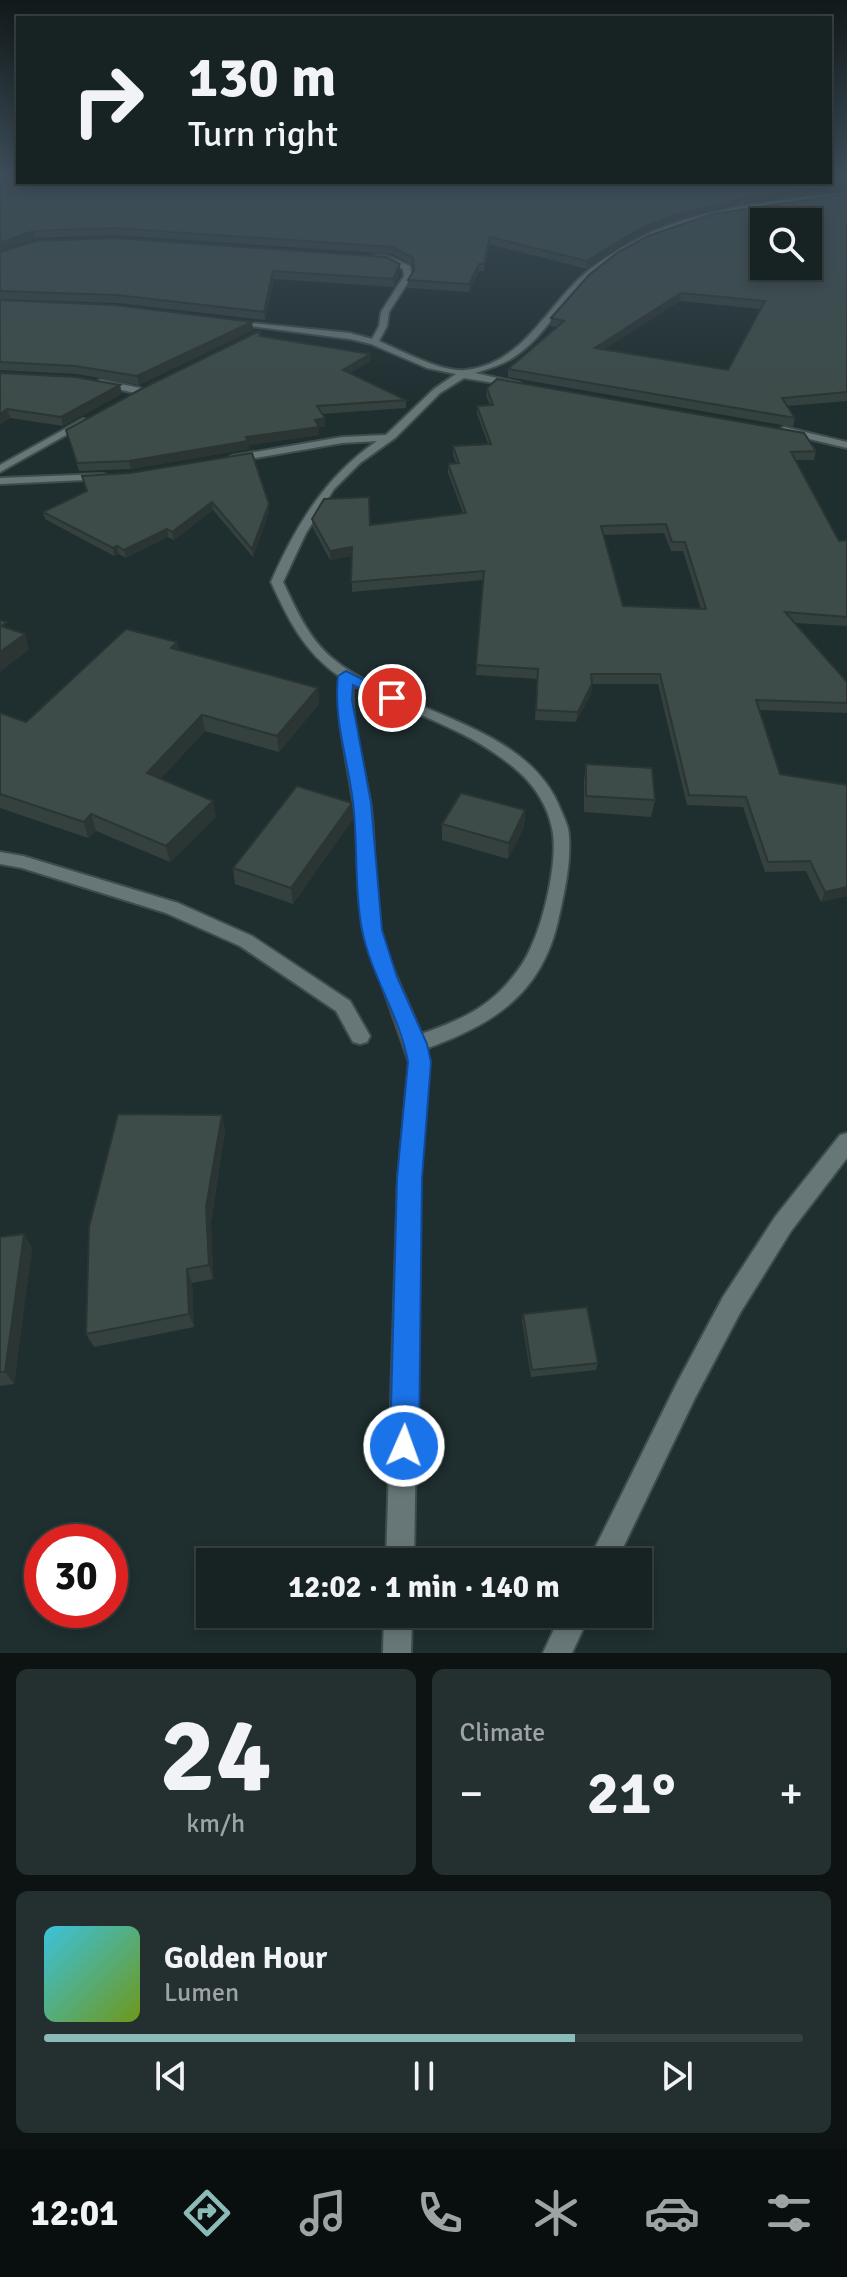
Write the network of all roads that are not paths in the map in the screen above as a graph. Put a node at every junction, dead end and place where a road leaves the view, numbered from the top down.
1 (626, 249) edge
2 (364, 256) edge
3 (219, 322) edge
4 (270, 328) junction
5 (258, 335) edge
6 (374, 342) junction
7 (462, 375) junction
8 (91, 382) edge
9 (151, 385) edge
10 (530, 387) edge
11 (140, 391) junction
12 (129, 397) edge
13 (93, 416) edge
14 (773, 428) edge
15 (389, 438) junction
16 (847, 445) edge
17 (218, 461) edge
18 (0, 469) edge
19 (116, 476) edge
20 (0, 481) edge
21 (346, 676) junction
22 (0, 858) edge
23 (360, 1036) dead end
24 (416, 1044) junction
25 (847, 1142) edge
26 (400, 1548) edge
27 (609, 1548) edge
28 (398, 1628) edge
29 (569, 1628) edge
30 (397, 1653) edge
31 (557, 1653) edge

1 - 7 street
2 - 6 street
3 - 4 street
4 - 5 street
4 - 6 street
6 - 7 street
7 - 10 street
7 - 15 street
8 - 11 street
9 - 11 street
11 - 12 street
13 - 18 street
14 - 16 street
15 - 17 street
15 - 21 street
19 - 20 street
21 - 24 street
21 - 24 street
22 - 23 street
24 - 26 street
25 - 27 street
28 - 30 street
29 - 31 street

